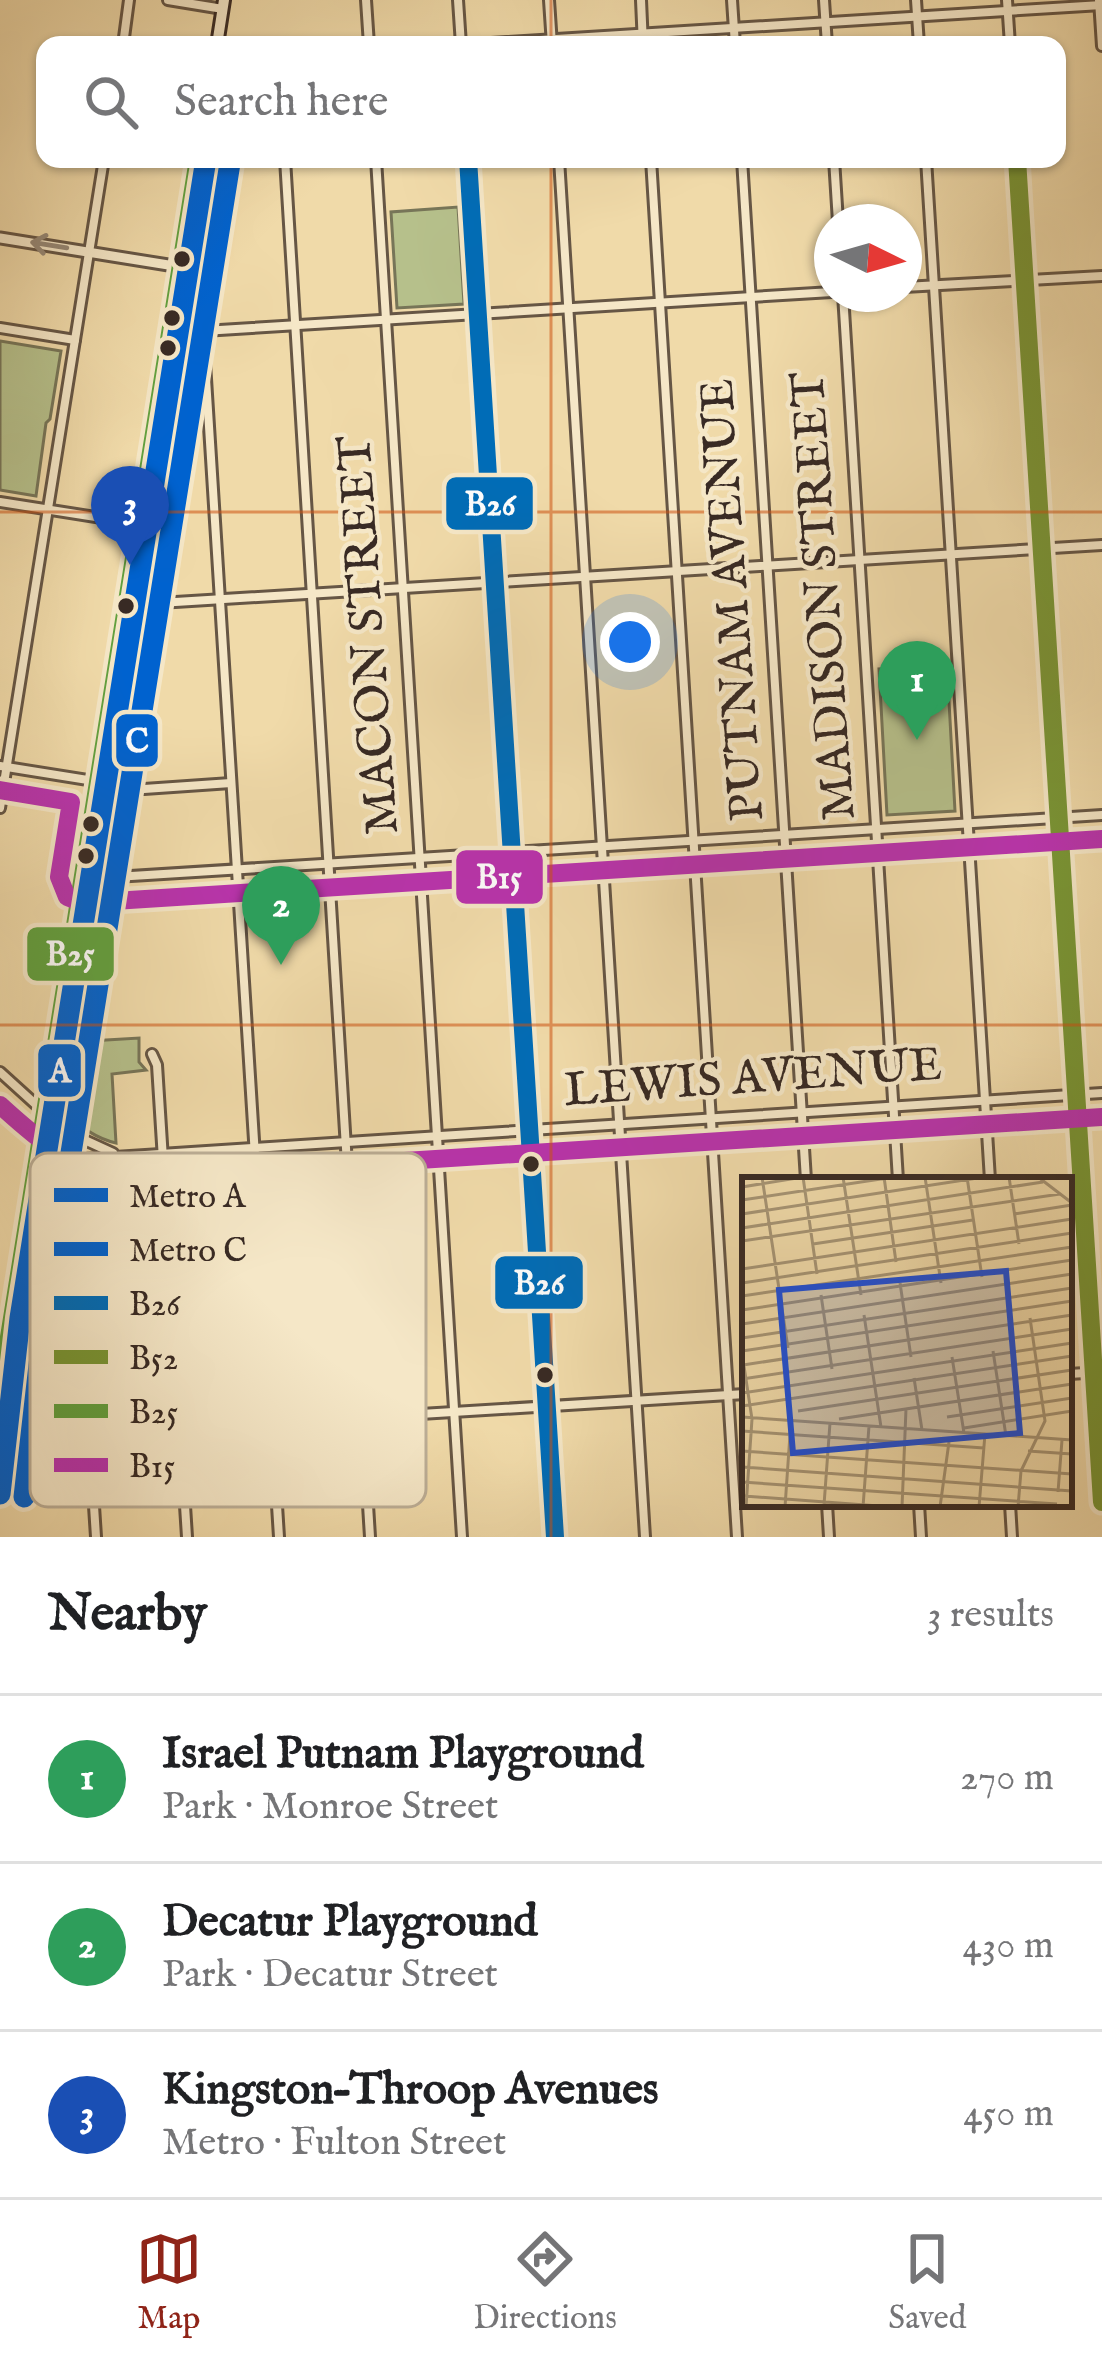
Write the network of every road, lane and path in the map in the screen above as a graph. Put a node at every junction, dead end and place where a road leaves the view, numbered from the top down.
1 (130, 0) edge
2 (168, 0) edge
3 (366, 0) edge
4 (458, 0) edge
5 (549, 0) edge
6 (640, 0) edge
7 (732, 0) edge
8 (824, 0) edge
9 (916, 0) edge
10 (1100, 3) edge
11 (223, 4) edge
12 (1008, 5) edge
13 (917, 16) junction
14 (826, 22) junction
15 (734, 28) junction
16 (643, 34) junction
17 (124, 36) edge
18 (218, 36) edge
19 (368, 36) edge
20 (460, 36) edge
21 (552, 36) edge
22 (620, 36) edge
23 (734, 36) edge
24 (827, 36) edge
25 (918, 36) edge
26 (1010, 36) edge
27 (1102, 46) edge
28 (103, 168) edge
29 (197, 168) edge
30 (285, 168) edge
31 (377, 168) edge
32 (469, 168) edge
33 (560, 168) edge
34 (652, 168) edge
35 (743, 168) edge
36 (835, 168) edge
37 (927, 168) edge
38 (1019, 168) edge
39 (837, 204) edge
40 (0, 238) edge
41 (89, 252) junction
42 (181, 267) junction
43 (1102, 276) edge
44 (1025, 279) junction
45 (934, 285) junction
46 (922, 286) edge
47 (814, 293) edge
48 (751, 297) junction
49 (660, 303) junction
50 (568, 308) junction
51 (843, 312) edge
52 (478, 314) junction
53 (386, 320) junction
54 (294, 326) junction
55 (0, 328) edge
56 (203, 332) junction
57 (170, 333) junction
58 (75, 340) junction
59 (0, 502) edge
60 (48, 510) junction
61 (140, 524) junction
62 (1102, 545) edge
63 (1042, 549) junction
64 (950, 554) junction
65 (859, 560) junction
66 (768, 566) junction
67 (677, 571) junction
68 (585, 577) junction
69 (495, 583) junction
70 (402, 588) junction
71 (311, 594) junction
72 (220, 600) junction
73 (127, 605) junction
74 (3, 767) edge
75 (99, 782) junction
76 (231, 783) junction
77 (0, 808) edge
78 (1102, 814) edge
79 (1059, 818) junction
80 (968, 823) junction
81 (876, 829) junction
82 (784, 835) junction
83 (694, 841) junction
84 (602, 847) junction
85 (512, 851) junction
86 (420, 858) junction
87 (328, 864) junction
88 (237, 868) junction
89 (83, 879) junction
90 (152, 1054) dead end
91 (0, 1072) edge
92 (1102, 1093) edge
93 (1076, 1094) junction
94 (985, 1100) junction
95 (894, 1106) junction
96 (802, 1112) junction
97 (46, 1114) junction
98 (711, 1118) junction
99 (620, 1124) junction
100 (530, 1129) junction
101 (437, 1135) junction
102 (345, 1141) junction
103 (254, 1147) junction
104 (163, 1152) junction
105 (40, 1153) edge
106 (115, 1153) edge
107 (149, 1153) edge
108 (254, 1153) edge
109 (346, 1153) edge
110 (806, 1177) edge
111 (898, 1177) edge
112 (990, 1177) edge
113 (30, 1211) edge
114 (0, 1295) edge
115 (16, 1298) junction
116 (1098, 1372) edge
117 (0, 1394) edge
118 (742, 1394) edge
119 (728, 1395) junction
120 (637, 1401) junction
121 (547, 1406) junction
122 (454, 1412) junction
123 (426, 1414) edge
124 (30, 1439) edge
125 (0, 1441) edge
126 (1102, 1502) edge
127 (93, 1507) edge
128 (185, 1507) edge
129 (277, 1507) edge
130 (368, 1507) edge
131 (827, 1507) edge
132 (919, 1507) edge
133 (1010, 1507) edge
134 (95, 1537) edge
135 (187, 1537) edge
136 (279, 1537) edge
137 (370, 1537) edge
138 (462, 1537) edge
139 (555, 1537) edge
140 (645, 1537) edge
141 (737, 1537) edge
142 (829, 1537) edge
143 (921, 1537) edge
144 (1012, 1537) edge

1 - 17 street
2 - 11 street
3 - 19 street
4 - 20 street
5 - 21 street
6 - 16 street
7 - 15 street
8 - 14 street
9 - 13 street
10 - 12 street
10 - 27 street
11 - 18 main road
12 - 13 street
12 - 26 street
13 - 14 street
13 - 25 street
14 - 15 street
14 - 24 street
15 - 16 street
15 - 23 street
16 - 22 street
28 - 41 street
29 - 42 main road
30 - 54 street
31 - 53 street, MACON STREET
32 - 52 street
33 - 50 street
34 - 49 street
35 - 48 street, PUTNAM AVENUE
36 - 39 street
37 - 45 street
38 - 44 street
41 -> 40 street
41 - 42 street
41 - 58 street
42 - 57 main road
43 - 44 street
44 - 45 street
44 - 63 street
45 - 46 street
45 - 64 street
47 - 48 street
48 - 49 street
48 - 66 street, PUTNAM AVENUE
49 - 50 street
49 - 67 street
50 - 52 street
50 - 68 street
51 - 65 street, MADISON STREET
52 - 53 street
52 - 69 street
53 - 54 street
53 - 70 street, MACON STREET
54 - 56 street
54 - 71 street
55 - 58 street
56 - 57 street
56 - 72 street
57 - 61 main road
58 - 60 street
59 - 60 street
60 - 61 street
60 - 74 street
61 - 73 main road
62 - 63 street
63 - 64 street
63 - 79 street
64 - 65 street
64 - 80 street
65 - 66 street
65 - 81 street, MADISON STREET
66 - 67 street
66 - 82 street, PUTNAM AVENUE
67 - 68 street
67 - 83 street
68 - 69 street
68 - 84 street
69 - 70 street
69 - 85 street
70 - 71 street
70 - 86 street, MACON STREET
71 - 72 street
71 - 87 street
72 - 73 street
72 - 76 street
73 - 75 main road
74 - 75 street
74 - 77 street
75 - 76 street
75 - 89 main road
76 - 88 street
78 - 79 street
79 - 80 street
79 - 93 street
80 - 81 street
80 - 94 street
81 - 82 street
81 - 95 street, MADISON STREET
82 - 83 street
82 - 96 street, PUTNAM AVENUE
83 - 84 street
83 - 98 street
84 - 85 street
84 - 99 street
85 - 86 street
85 - 100 street
86 - 87 street
86 - 101 street, MACON STREET
87 - 88 street
87 - 102 street
88 - 89 street
88 - 103 street
89 - 97 main road
90 - 104 street
91 - 97 street, LEWIS AVENUE
92 - 93 street, LEWIS AVENUE
93 - 94 street, LEWIS AVENUE
93 - 116 street
94 - 95 street, LEWIS AVENUE
94 - 112 street
95 - 96 street, LEWIS AVENUE
95 - 111 street, MADISON STREET
96 - 98 street, LEWIS AVENUE
96 - 110 street, PUTNAM AVENUE
97 - 105 main road
97 - 106 street, LEWIS AVENUE
98 - 99 street, LEWIS AVENUE
98 - 119 street
99 - 100 street, LEWIS AVENUE
99 - 120 street
100 - 101 street, LEWIS AVENUE
100 - 121 street
101 - 102 street, LEWIS AVENUE
101 - 122 street, MACON STREET
102 - 103 street, LEWIS AVENUE
102 - 109 street
103 - 104 street, LEWIS AVENUE
103 - 108 street
104 - 107 street, LEWIS AVENUE
113 - 115 main road
114 - 115 street
115 - 117 main road
116 - 126 street
118 - 119 street
119 - 120 street
119 - 141 street
120 - 121 street
120 - 140 street
121 - 122 street
121 - 139 street
122 - 123 street
122 - 138 street, MACON STREET
124 - 125 street
127 - 134 street
128 - 135 street
129 - 136 street
130 - 137 street
131 - 142 street
132 - 143 street
133 - 144 street

